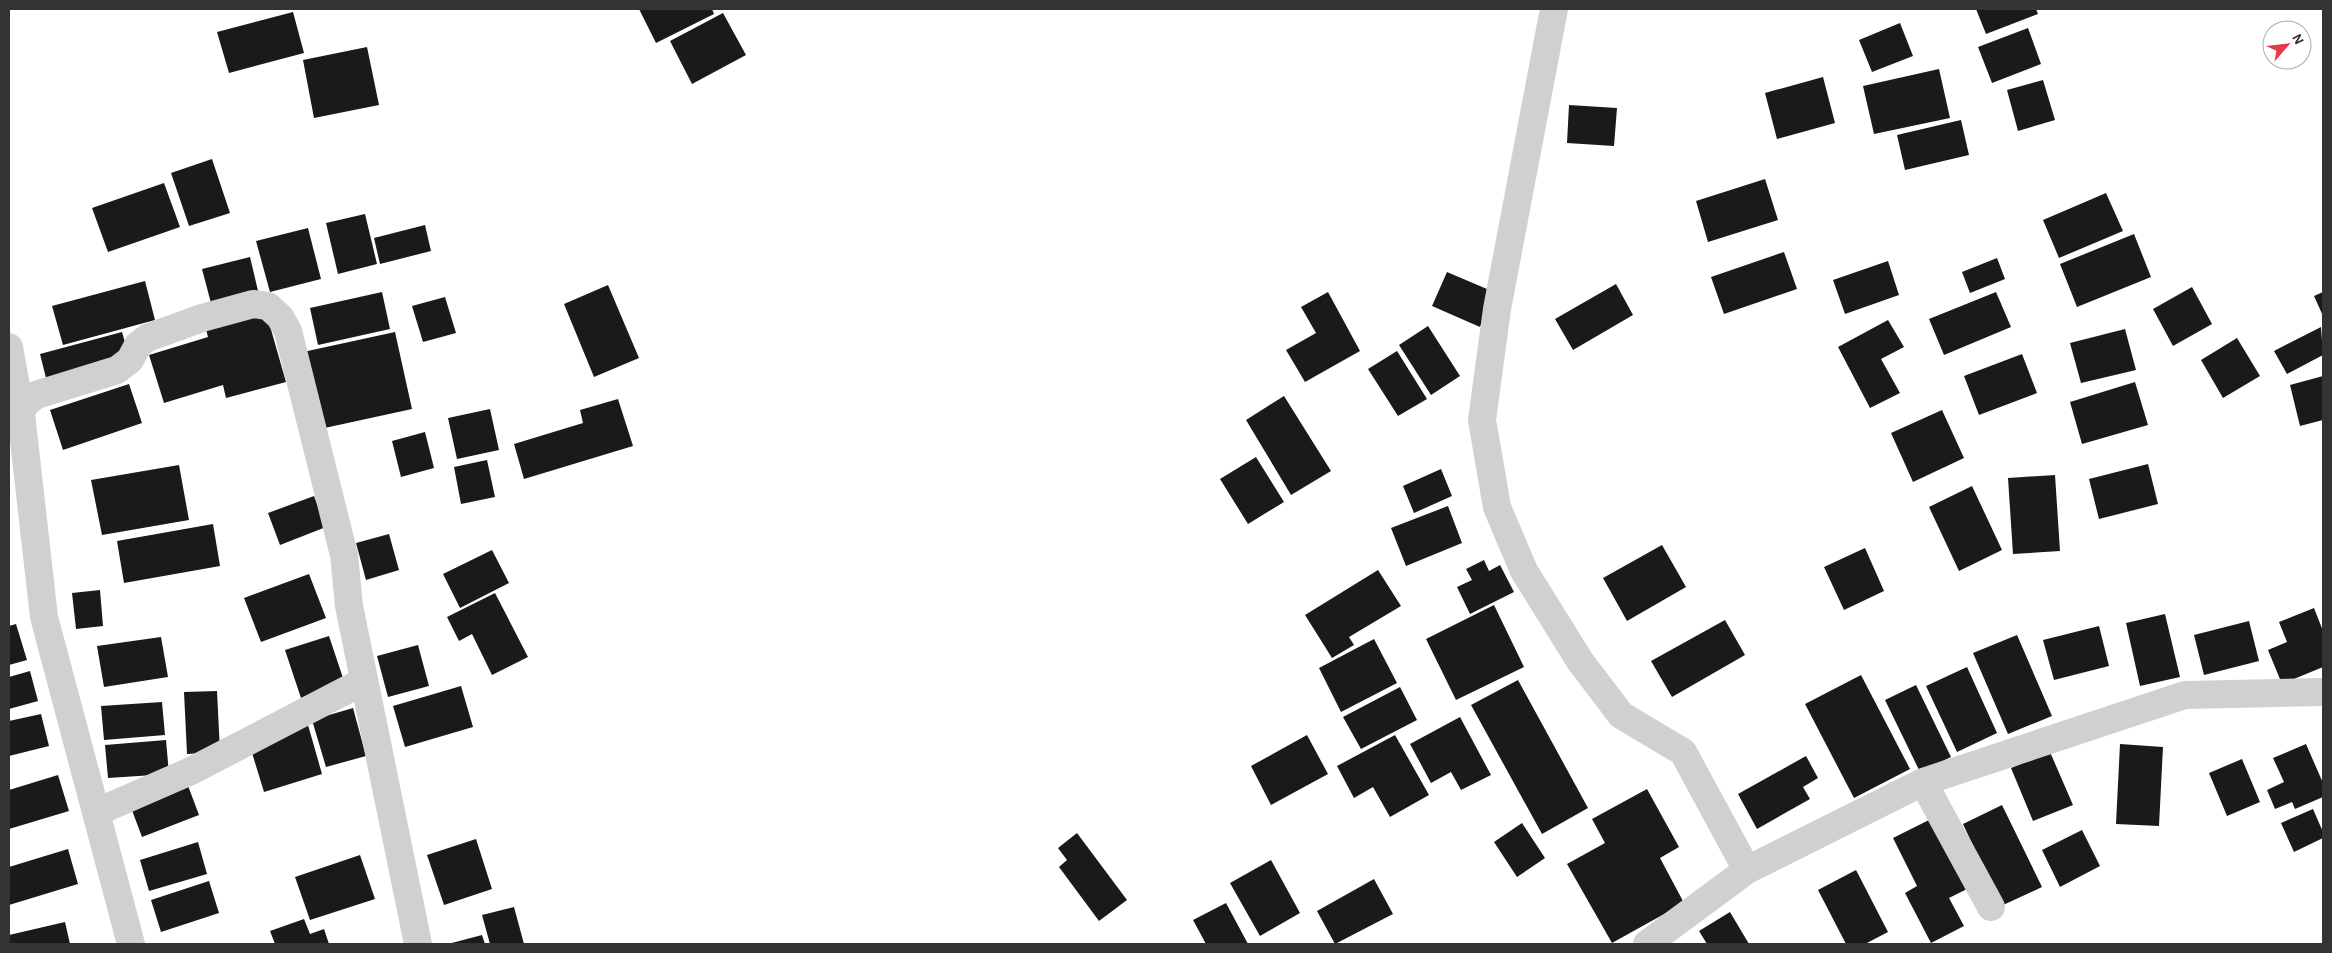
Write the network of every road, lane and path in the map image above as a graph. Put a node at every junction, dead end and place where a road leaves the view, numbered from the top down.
1 (1554, 9) edge
2 (9, 347) edge
3 (21, 414) junction
4 (364, 680) junction
5 (2323, 692) edge
6 (1923, 782) junction
7 (97, 812) junction
8 (1748, 870) junction
9 (1991, 907) dead end
10 (131, 944) edge
11 (418, 944) edge
12 (1647, 944) edge

1 - 8 street
2 - 3 street
3 - 4 street
3 - 7 street
4 - 7 street
4 - 11 street
5 - 6 street
6 - 8 street
6 - 9 street
7 - 10 street
8 - 12 street

